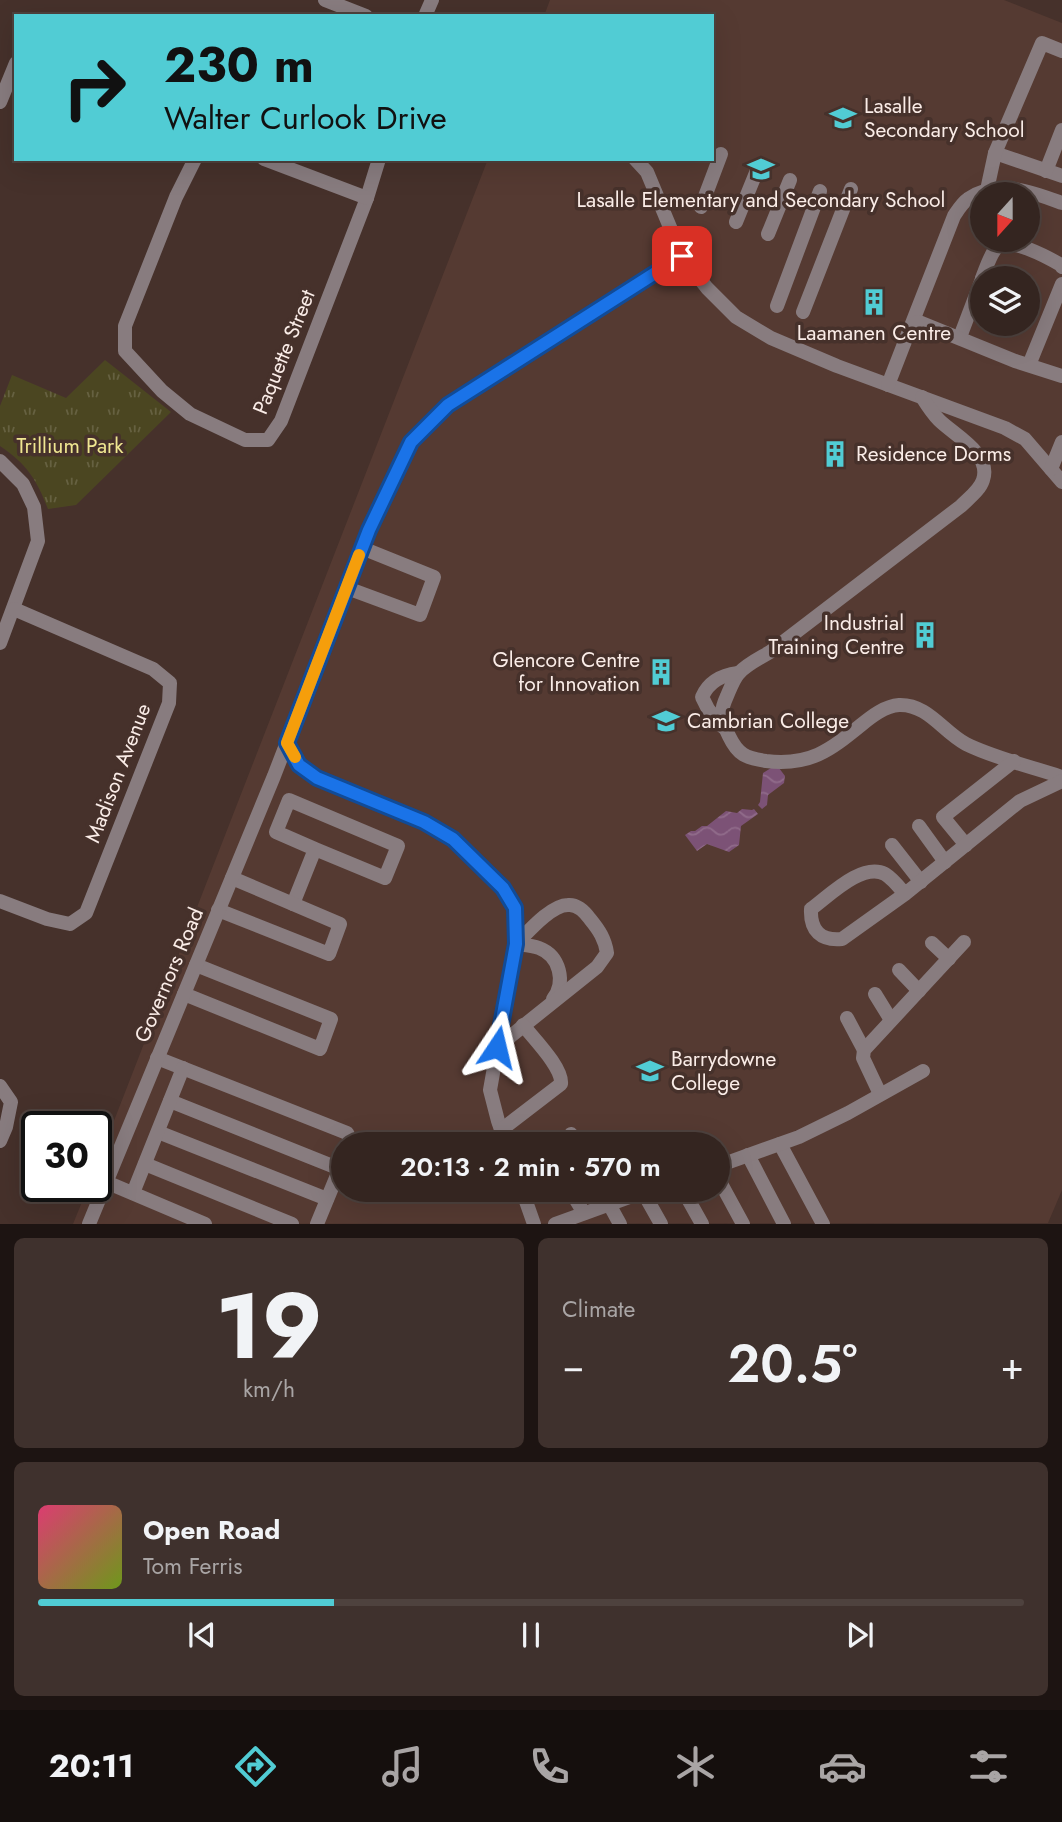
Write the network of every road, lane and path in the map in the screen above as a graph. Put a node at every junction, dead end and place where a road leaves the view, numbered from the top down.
1 (325, 0) edge
2 (361, 14) edge
3 (1062, 51) edge
4 (14, 68) edge
5 (0, 102) edge
6 (1062, 130) edge
7 (995, 153) junction
8 (721, 154) dead end
9 (194, 161) edge
10 (269, 161) edge
11 (378, 161) edge
12 (637, 161) edge
13 (758, 168) dead end
14 (1046, 171) junction
15 (1062, 176) edge
16 (790, 180) dead end
17 (989, 182) edge
18 (851, 189) dead end
19 (820, 191) dead end
20 (1040, 196) edge
21 (970, 197) edge
22 (367, 198) junction
23 (1062, 203) edge
24 (701, 208) dead end
25 (736, 222) dead end
26 (768, 234) dead end
27 (682, 256) junction
28 (988, 266) edge
29 (1062, 267) edge
30 (1062, 284) edge
31 (776, 306) dead end
32 (970, 311) edge
33 (803, 312) dead end
34 (909, 331) junction
35 (960, 337) junction
36 (1029, 366) junction
37 (1062, 376) edge
38 (888, 385) junction
39 (922, 397) junction
40 (1062, 442) edge
41 (0, 461) edge
42 (1051, 469) junction
43 (1062, 482) edge
44 (362, 548) junction
45 (347, 588) junction
46 (13, 609) junction
47 (0, 643) edge
48 (738, 673) junction
49 (726, 731) junction
50 (287, 743) junction
51 (1014, 761) junction
52 (1062, 779) edge
53 (919, 826) dead end
54 (892, 845) dead end
55 (966, 845) junction
56 (315, 849) junction
57 (945, 862) junction
58 (232, 878) junction
59 (921, 882) junction
60 (905, 894) junction
61 (0, 901) edge
62 (293, 904) junction
63 (218, 910) junction
64 (964, 942) dead end
65 (932, 943) dead end
66 (516, 944) junction
67 (949, 959) junction
68 (196, 965) junction
69 (899, 970) dead end
70 (919, 990) junction
71 (875, 993) dead end
72 (184, 995) junction
73 (549, 1005) junction
74 (847, 1018) dead end
75 (891, 1020) junction
76 (523, 1026) junction
77 (497, 1047) junction
78 (864, 1050) junction
79 (157, 1058) junction
80 (183, 1068) junction
81 (923, 1071) dead end
82 (0, 1086) edge
83 (880, 1094) junction
84 (170, 1101) junction
85 (501, 1130) joint
86 (158, 1132) junction
87 (344, 1132) edge
88 (0, 1141) edge
89 (780, 1144) junction
90 (748, 1155) junction
91 (331, 1161) edge
92 (730, 1162) edge
93 (145, 1164) junction
94 (112, 1167) edge
95 (112, 1184) edge
96 (331, 1189) edge
97 (133, 1193) junction
98 (327, 1199) junction
99 (730, 1200) edge
100 (98, 1202) edge
101 (526, 1202) edge
102 (606, 1202) edge
103 (614, 1202) edge
104 (651, 1202) edge
105 (690, 1202) edge
106 (579, 1218) edge
107 (89, 1223) edge
108 (205, 1223) edge
109 (292, 1223) edge
110 (317, 1223) edge
111 (534, 1223) edge
112 (555, 1223) edge
113 (620, 1223) edge
114 (661, 1223) edge
115 (702, 1223) edge
116 (743, 1223) edge
117 (784, 1223) edge
118 (823, 1223) edge

1 - 2 street
3 - 7 street
4 - 5 street
6 - 14 street
7 - 14 street
7 - 17 street
8 - 24 street
9 - 22 street, Paquette Street
10 - 22 street
11 - 22 street, Paquette Street
12 - 27 street
13 - 25 street
14 - 15 street
16 - 26 street
18 - 33 street
19 - 31 street
20 - 23 street
21 - 34 street
27 - 38 street
27 - 44 street, Governors Road
28 - 29 street
30 - 36 street
32 - 35 street
34 - 35 street
34 - 38 street
35 - 36 street
36 - 37 street
38 - 39 street
39 - 42 street
39 - 48 street
40 - 42 street
41 - 46 street
42 - 43 street
44 - 45 street, Governors Road
44 - 45 street
45 - 50 street, Governors Road
46 - 47 street
46 - 61 street, Madison Avenue
48 - 49 street
48 - 49 street
49 - 51 street
50 - 58 street, Governors Road
50 - 66 street
51 - 52 street
51 - 55 street
52 - 55 street
53 - 57 street
54 - 59 street
55 - 57 street
56 - 56 street
56 - 62 street
57 - 59 street
58 - 62 street
58 - 63 street, Governors Road
59 - 60 street
60 - 60 street
62 - 63 street
63 - 68 street, Governors Road
64 - 67 street
65 - 67 street
66 - 73 street
66 - 73 street
66 - 77 street
67 - 70 street
68 - 72 street, Governors Road
68 - 72 street
69 - 70 street
70 - 75 street
71 - 75 street
72 - 79 street, Governors Road
73 - 76 street
74 - 78 street
75 - 78 street
76 - 77 street
76 - 85 street
77 - 85 street
78 - 83 street
79 - 80 street
79 - 94 street, Governors Road
80 - 84 street
80 - 87 street
81 - 83 street
82 - 88 street
83 - 89 street
84 - 86 street
84 - 91 street
86 - 93 street
86 - 98 street
89 - 90 street
89 - 118 street
90 - 92 street
90 - 117 street
93 - 97 street
93 - 109 street
95 - 97 street
96 - 98 street
97 - 108 street
98 - 110 street
99 - 116 street
100 - 107 street, Governors Road
101 - 111 street
102 - 106 street
103 - 113 street
104 - 114 street
105 - 115 street
106 - 112 street

